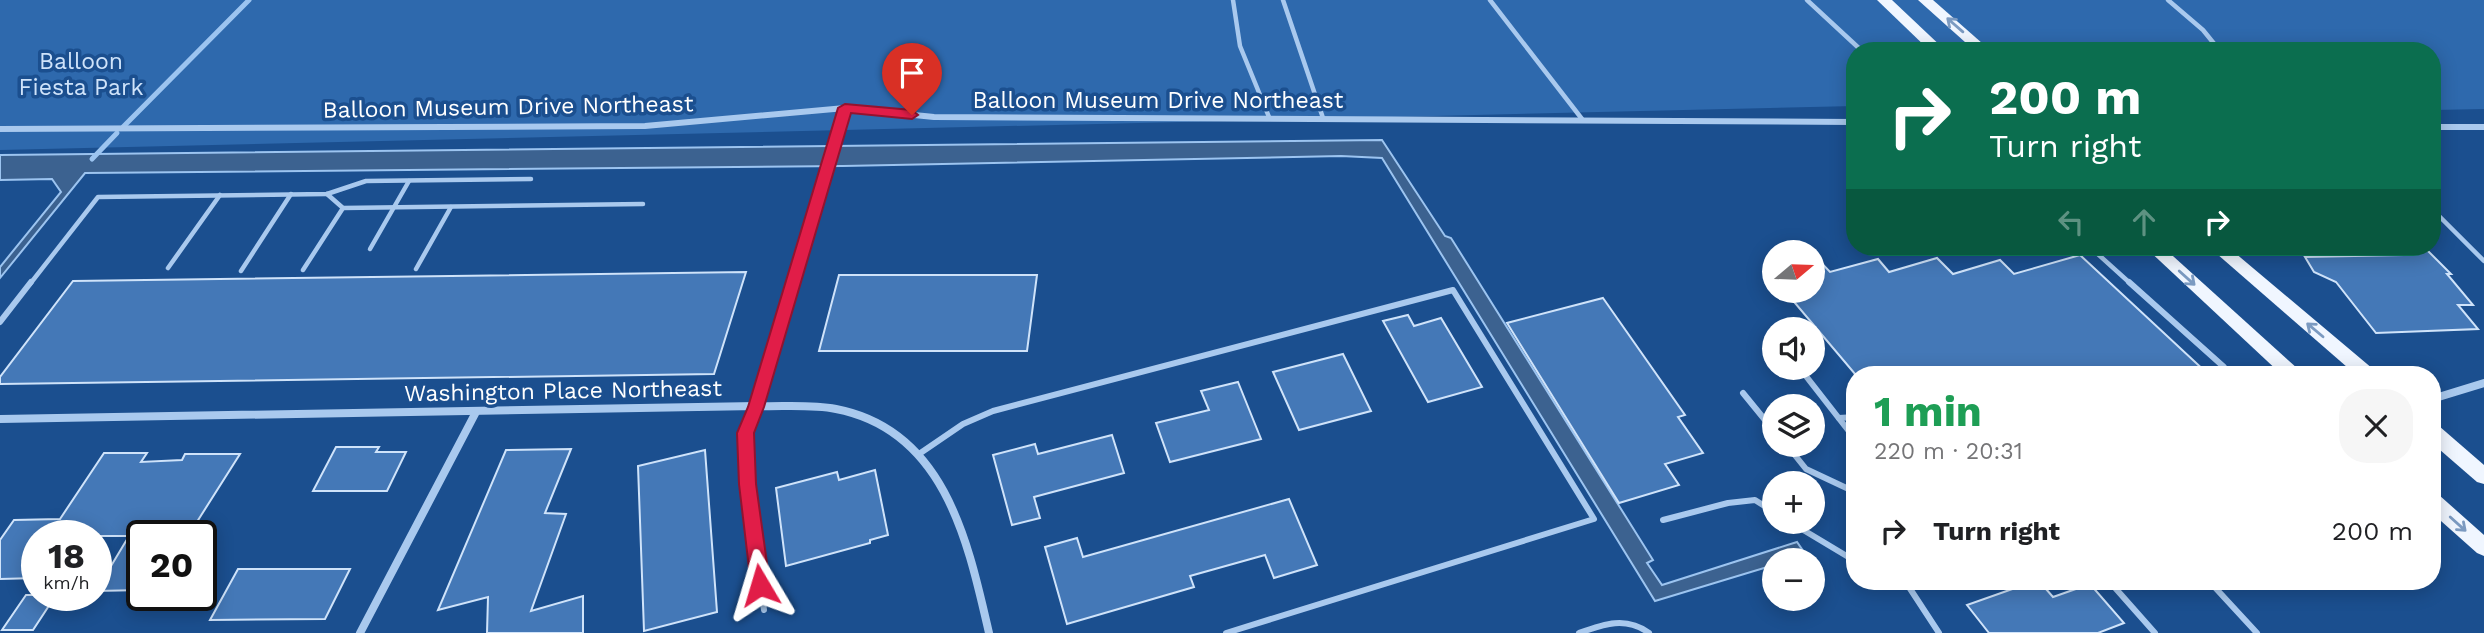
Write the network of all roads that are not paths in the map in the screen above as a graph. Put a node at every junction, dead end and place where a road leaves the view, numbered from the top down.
1 (1233, 0) edge
2 (1283, 0) edge
3 (1490, 0) edge
4 (1807, 0) edge
5 (1884, 0) edge
6 (1926, 0) edge
7 (2168, 0) edge
8 (1852, 42) edge
9 (1929, 42) edge
10 (1974, 42) edge
11 (2213, 42) edge
12 (845, 108) junction
13 (1269, 117) junction
14 (1323, 118) junction
15 (1582, 120) junction
16 (1846, 121) edge
17 (2441, 127) edge
18 (2484, 127) edge
19 (0, 129) edge
20 (531, 179) dead end
21 (409, 181) junction
22 (291, 194) junction
23 (327, 194) junction
24 (220, 195) junction
25 (643, 204) dead end
26 (451, 207) junction
27 (343, 208) junction
28 (394, 208) junction
29 (2441, 218) edge
30 (370, 249) dead end
31 (2100, 256) edge
32 (2163, 256) edge
33 (2228, 256) edge
34 (2484, 261) edge
35 (168, 268) dead end
36 (416, 269) dead end
37 (303, 270) dead end
38 (241, 271) dead end
39 (0, 322) edge
40 (2223, 366) edge
41 (2283, 366) edge
42 (2358, 366) edge
43 (1809, 380) edge
44 (2484, 383) edge
45 (1743, 393) dead end
46 (2441, 396) edge
47 (756, 407) junction
48 (476, 412) junction
49 (1762, 416) edge
50 (1839, 418) junction
51 (1846, 418) edge
52 (0, 419) edge
53 (1846, 427) edge
54 (2441, 439) edge
55 (919, 454) junction
56 (1796, 457) edge
57 (2484, 476) edge
58 (1846, 488) edge
59 (1762, 504) edge
60 (2441, 509) edge
61 (1663, 520) dead end
62 (1810, 534) edge
63 (2484, 547) edge
64 (1846, 556) edge
65 (1911, 590) edge
66 (2117, 590) edge
67 (2217, 590) edge
68 (764, 610) dead end
69 (360, 633) edge
70 (989, 633) edge
71 (1226, 633) edge
72 (1579, 633) edge
73 (1649, 633) edge
74 (1939, 633) edge
75 (2155, 633) edge
76 (2258, 633) edge

1 - 13 lane
2 - 14 lane
3 - 15 lane
4 - 8 lane
5 - 9 main road
10 -> 6 main road
7 - 11 lane
12 - 13 street, Balloon Museum Drive Northeast
12 - 19 street, Balloon Museum Drive Northeast
12 - 47 street
13 - 14 street, Balloon Museum Drive Northeast
14 - 15 street, Balloon Museum Drive Northeast
15 - 16 street, Balloon Museum Drive Northeast
17 - 18 street
20 - 21 lane
21 - 23 lane
21 - 28 lane
22 - 23 lane
22 - 24 lane
22 - 38 lane
23 - 27 lane
24 - 35 lane
24 - 39 lane
25 - 26 lane
26 - 28 lane
26 - 36 lane
27 - 28 lane
27 - 37 lane
28 - 30 lane
29 - 34 lane
31 - 40 lane
32 -> 41 main road
42 -> 33 main road
43 - 50 lane
44 - 46 street
45 - 49 lane
47 - 48 street, Washington Place Northeast
47 - 55 street, Washington Place Northeast
47 - 68 lane
48 - 52 street, Washington Place Northeast
48 - 69 street
50 - 51 lane
50 - 53 lane
54 - 57 main road
55 - 70 street, Washington Place Northeast
55 - 71 lane
56 - 58 lane
59 - 61 lane
60 -> 63 main road
62 - 64 lane
65 - 74 lane
66 - 75 lane
67 - 76 lane
72 - 73 lane

